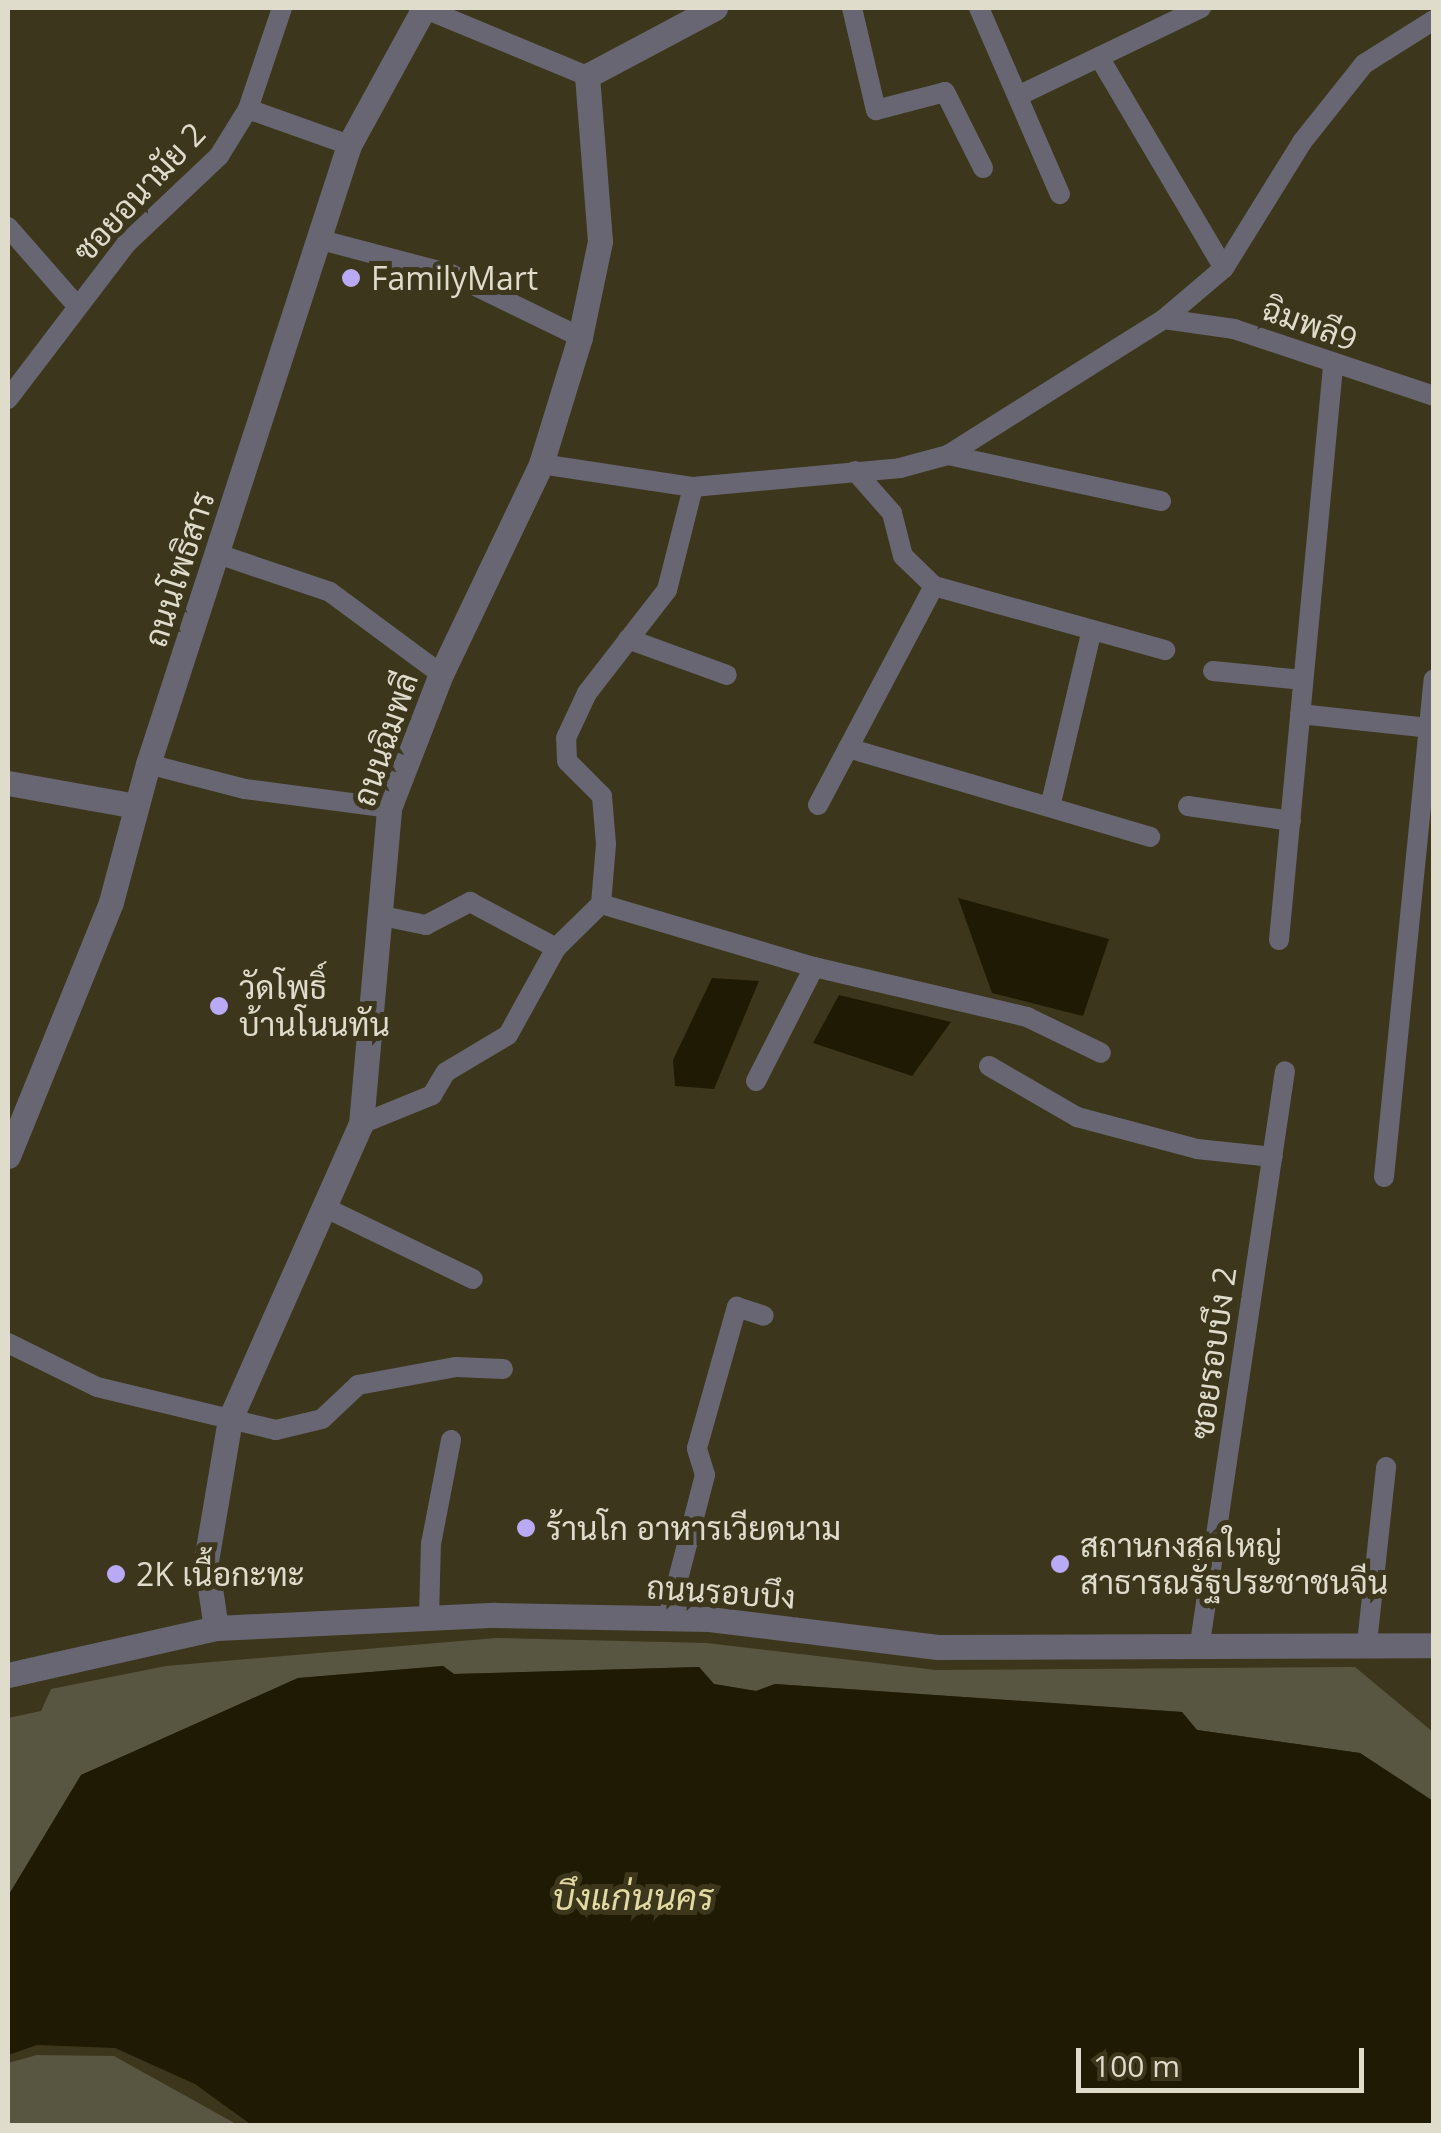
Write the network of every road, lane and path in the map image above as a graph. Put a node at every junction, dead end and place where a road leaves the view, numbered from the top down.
1 (282, 8) edge
2 (424, 8) edge
3 (714, 8) edge
4 (852, 8) edge
5 (979, 8) edge
6 (1201, 8) edge
7 (1434, 20) edge
8 (1099, 57) junction
9 (587, 76) junction
10 (1018, 96) junction
11 (248, 109) junction
12 (350, 145) junction
13 (982, 168) dead end
14 (1060, 194) dead end
15 (8, 227) edge
16 (321, 240) junction
17 (1224, 268) junction
18 (78, 307) junction
19 (1164, 319) junction
20 (580, 338) junction
21 (1334, 367) junction
22 (1434, 396) edge
23 (8, 399) edge
24 (948, 455) junction
25 (541, 464) junction
26 (855, 471) junction
27 (692, 487) junction
28 (1161, 501) dead end
29 (218, 554) junction
30 (934, 586) junction
31 (1092, 630) junction
32 (628, 639) junction
33 (1166, 650) dead end
34 (1213, 671) dead end
35 (441, 674) junction
36 (727, 675) dead end
37 (1303, 680) junction
38 (1434, 680) edge
39 (1300, 714) junction
40 (1428, 728) junction
41 (848, 748) junction
42 (148, 764) junction
43 (8, 783) edge
44 (818, 805) dead end
45 (136, 806) junction
46 (1188, 806) dead end
47 (389, 808) junction
48 (1050, 808) junction
49 (1291, 821) junction
50 (1150, 837) dead end
51 (600, 904) junction
52 (382, 916) junction
53 (1279, 940) dead end
54 (556, 948) junction
55 (814, 967) junction
56 (1101, 1053) dead end
57 (990, 1066) dead end
58 (1285, 1071) dead end
59 (756, 1081) dead end
60 (360, 1124) junction
61 (8, 1156) edge
62 (1272, 1158) junction
63 (1384, 1177) dead end
64 (326, 1208) junction
65 (473, 1279) dead end
66 (764, 1316) dead end
67 (8, 1343) edge
68 (503, 1370) dead end
69 (230, 1419) junction
70 (451, 1440) dead end
71 (1386, 1468) dead end
72 (428, 1618) junction
73 (668, 1618) junction
74 (216, 1628) junction
75 (1200, 1643) junction
76 (1367, 1644) junction
77 (1434, 1645) edge
78 (8, 1675) edge

1 - 11 street, ซอยอนามัย 2
2 - 9 street
2 - 12 street, ถนนโพธิสาร
3 - 9 street
4 - 13 street
5 - 10 street
6 - 8 street
7 - 17 street
8 - 10 street
8 - 17 street
9 - 20 street, ถนนฉิมพลี
10 - 14 street
11 - 12 street
11 - 18 street, ซอยอนามัย 2
12 - 16 street, ถนนโพธิสาร
15 - 18 street
16 - 20 street
16 - 29 street, ถนนโพธิสาร
17 - 19 street
18 - 23 street, ซอยอนามัย 2
19 - 21 street, ฉิมพลี9
19 - 24 street
20 - 25 street, ถนนฉิมพลี
21 - 22 street, ฉิมพลี9
21 - 37 street
24 - 26 street
24 - 28 street
25 - 27 street
25 - 35 street, ถนนฉิมพลี
26 - 27 street
26 - 30 street
27 - 32 street
29 - 35 street
29 - 42 street, ถนนโพธิสาร
30 - 31 street
30 - 41 street
31 - 33 street
31 - 48 street
32 - 36 street
32 - 51 street
34 - 37 street
35 - 47 street, ถนนฉิมพลี
37 - 39 street
38 - 40 street
39 - 40 street
39 - 49 street
40 - 63 street
41 - 44 street
41 - 48 street
42 - 45 street, ถนนโพธิสาร
42 - 47 street
43 - 45 street
45 - 61 street, ถนนโพธิสาร
46 - 49 street
47 - 52 street, ถนนฉิมพลี
48 - 50 street
49 - 53 street
51 - 54 street
51 - 55 street
52 - 54 street
52 - 60 street, ถนนฉิมพลี
54 - 60 street
55 - 56 street
55 - 59 street
57 - 62 street
58 - 62 street, ซอยรอบบึง 2
60 - 64 street, ถนนฉิมพลี
62 - 75 street, ซอยรอบบึง 2
64 - 65 street
64 - 69 street, ถนนฉิมพลี
66 - 73 street
67 - 69 street
68 - 69 street
69 - 74 street, ถนนฉิมพลี
70 - 72 street
71 - 76 street
72 - 73 street, ถนนรอบบึง
72 - 74 street, ถนนรอบบึง
73 - 75 street, ถนนรอบบึง
74 - 78 street, ถนนรอบบึง
75 - 76 street, ถนนรอบบึง
76 - 77 street, ถนนรอบบึง

